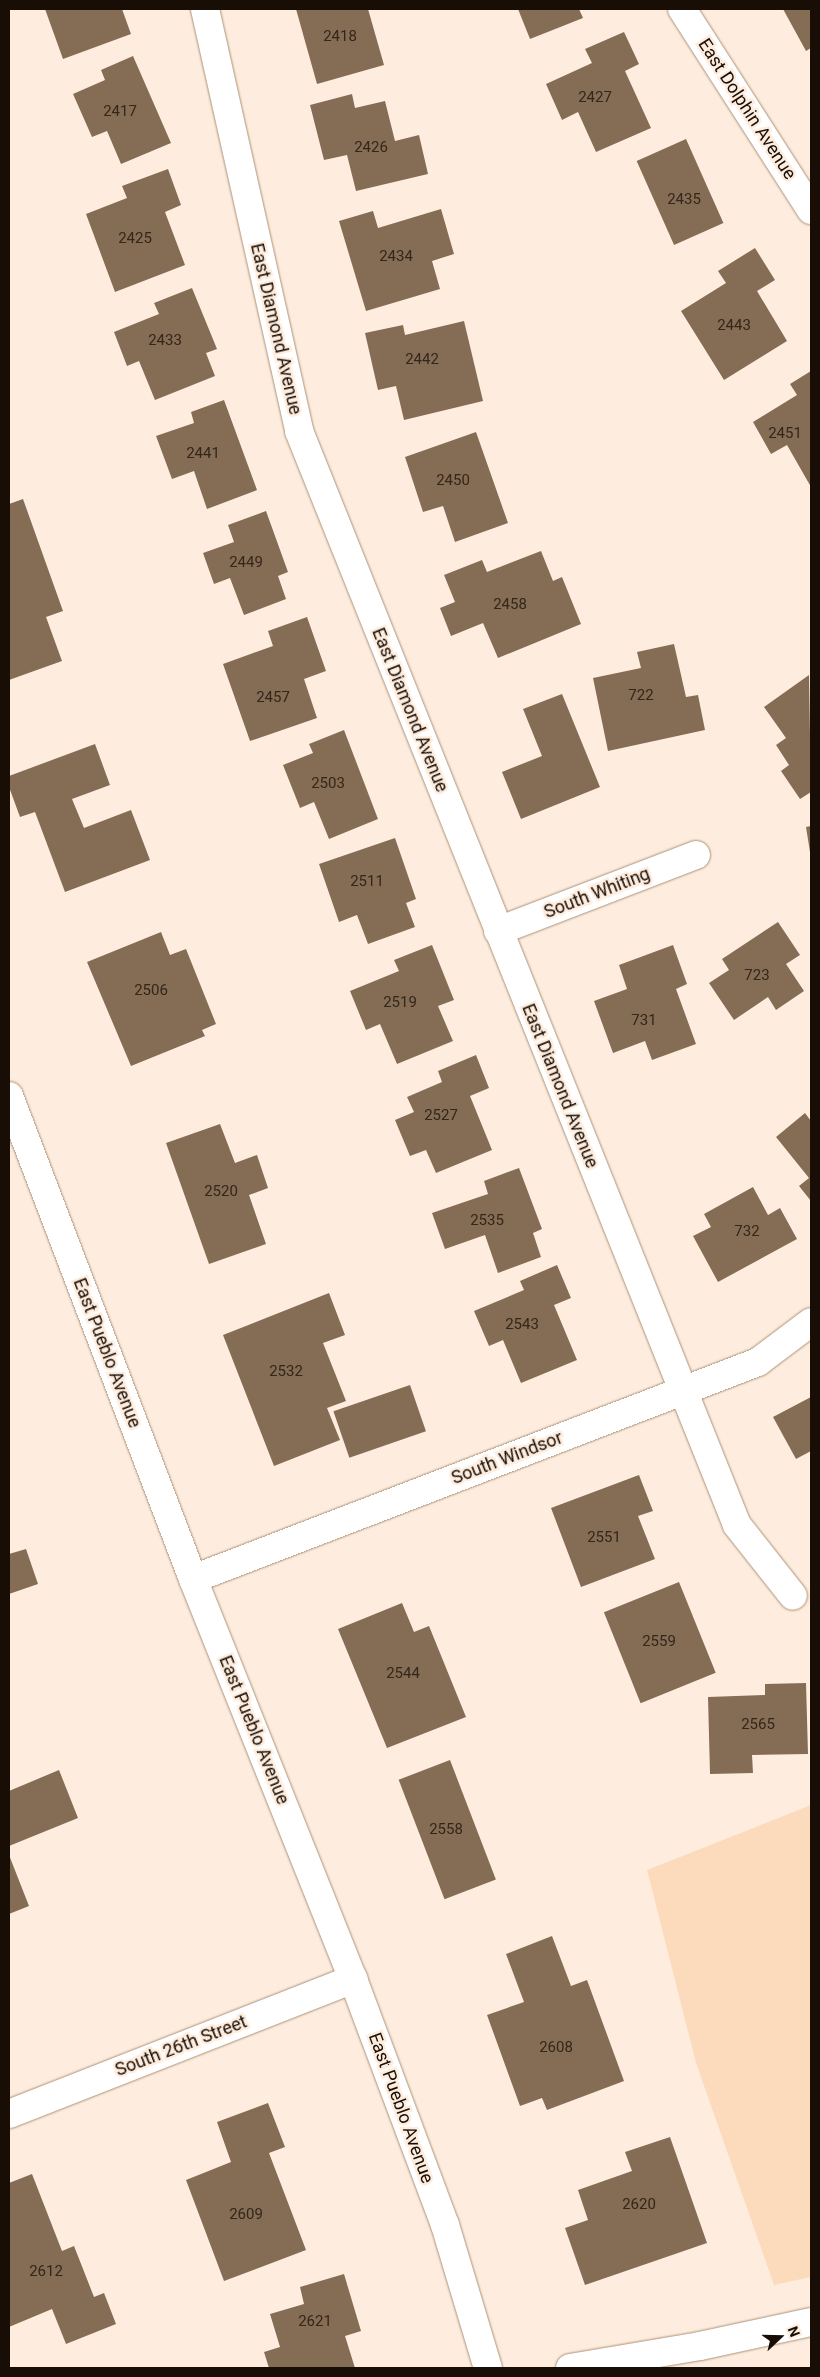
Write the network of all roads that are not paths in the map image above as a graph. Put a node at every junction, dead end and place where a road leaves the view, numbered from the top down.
1 (205, 9) edge
2 (682, 9) edge
3 (811, 210) edge
4 (696, 855) dead end
5 (498, 931) junction
6 (9, 1096) edge
7 (811, 1322) edge
8 (682, 1390) junction
9 (193, 1579) junction
10 (792, 1596) dead end
11 (353, 1979) junction
12 (9, 2114) edge
13 (811, 2322) edge
14 (488, 2368) edge
15 (570, 2368) edge

1 - 5 street, East Diamond Avenue
2 - 3 street, East Dolphin Avenue
4 - 5 street, South Whiting
5 - 8 street, East Diamond Avenue
6 - 9 street, East Pueblo Avenue
7 - 8 street, South Windsor
8 - 9 street, South Windsor
8 - 10 street, East Diamond Avenue
9 - 11 street, East Pueblo Avenue
11 - 12 street, South 26th Street
11 - 14 street, East Pueblo Avenue
13 - 15 street

